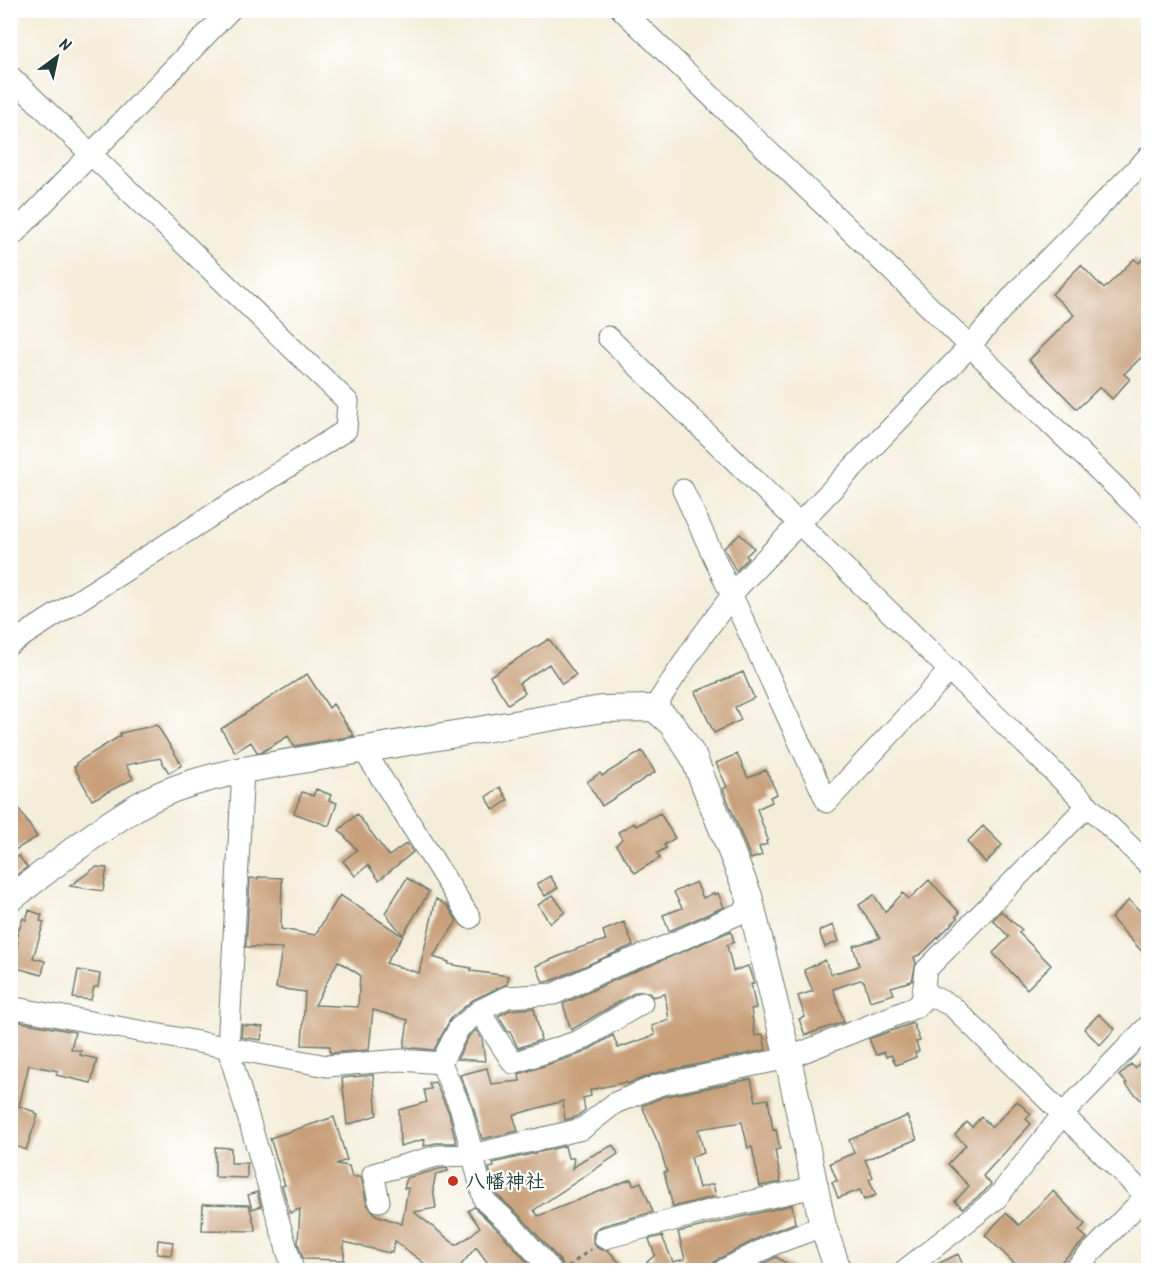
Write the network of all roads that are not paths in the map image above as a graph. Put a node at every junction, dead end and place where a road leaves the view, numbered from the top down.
1 (230, 10) edge
2 (622, 10) edge
3 (10, 76) edge
4 (91, 154) junction
5 (1149, 157) edge
6 (10, 238) edge
7 (608, 337) dead end
8 (970, 346) junction
9 (683, 490) dead end
10 (1149, 518) edge
11 (798, 523) junction
12 (731, 595) junction
13 (10, 644) edge
14 (950, 670) junction
15 (654, 708) junction
16 (363, 749) junction
17 (243, 770) junction
18 (1088, 805) junction
19 (1149, 864) edge
20 (10, 899) edge
21 (752, 908) junction
22 (470, 918) dead end
23 (923, 993) junction
24 (642, 1003) dead end
25 (10, 1006) edge
26 (479, 1011) junction
27 (1149, 1026) edge
28 (228, 1048) junction
29 (788, 1058) junction
30 (441, 1063) junction
31 (1063, 1114) junction
32 (472, 1155) junction
33 (815, 1187) junction
34 (1148, 1196) edge
35 (379, 1201) dead end
36 (823, 1226) junction
37 (606, 1238) road end
38 (293, 1270) edge
39 (550, 1270) edge
40 (724, 1270) edge
41 (838, 1270) edge
42 (905, 1270) edge
43 (1074, 1270) edge

1 - 4 street
2 - 8 street
3 - 4 street
4 - 6 street
4 - 13 street
5 - 8 street
7 - 11 street
8 - 10 street
8 - 11 street
9 - 12 street
11 - 12 street
11 - 14 street
12 - 14 street
12 - 15 street
14 - 18 street
15 - 16 street
15 - 21 street
16 - 17 street
16 - 22 street
17 - 20 street
17 - 28 street
18 - 19 street
18 - 23 street
21 - 26 street
21 - 29 street
23 - 29 street
23 - 31 street
24 - 26 street
25 - 28 street
26 - 30 street
27 - 31 street
28 - 30 street
28 - 38 street
29 - 32 street
29 - 33 street
30 - 32 street
31 - 34 street
31 - 42 street
32 - 35 street
32 - 39 street
33 - 36 street
33 - 37 street
34 - 43 street
36 - 40 street
36 - 41 street

